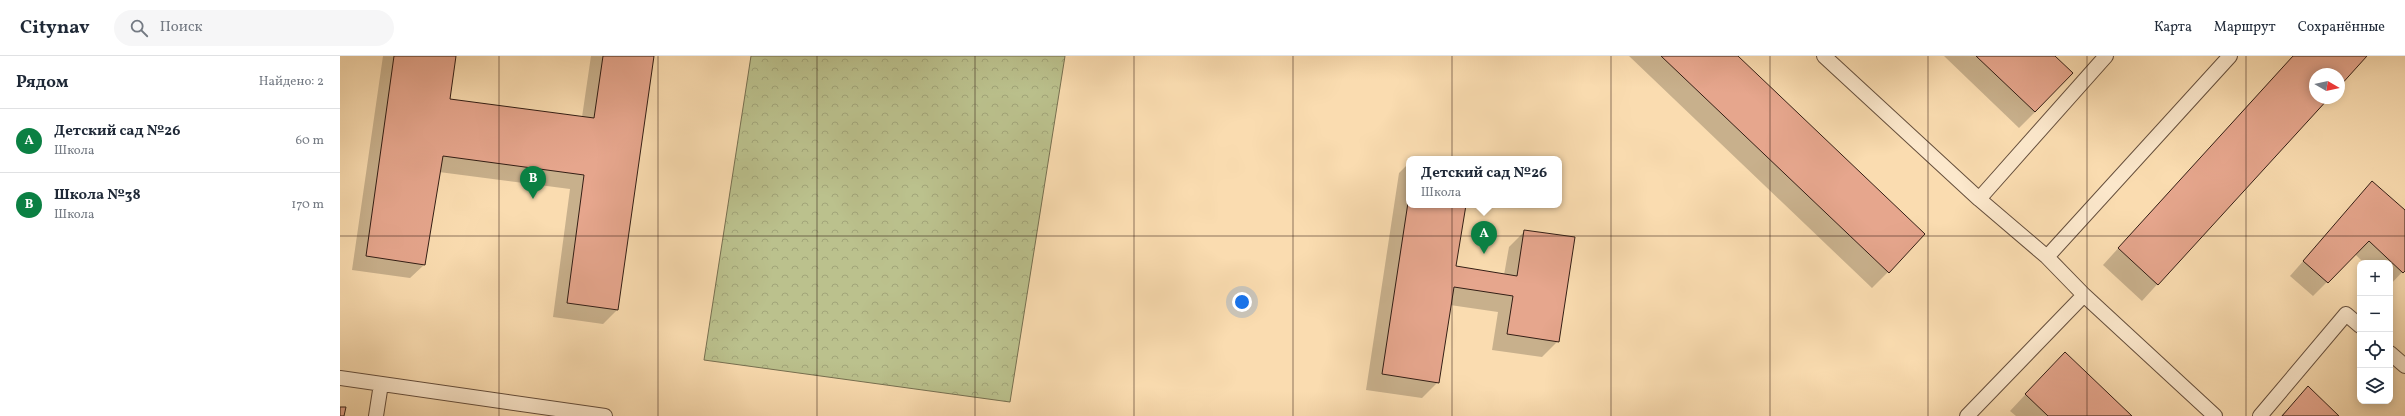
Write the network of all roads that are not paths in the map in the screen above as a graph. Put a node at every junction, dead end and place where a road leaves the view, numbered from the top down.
1 (1824, 56) edge
2 (2106, 56) edge
3 (2230, 56) edge
4 (1980, 199) junction
5 (2047, 257) junction
6 (2084, 295) junction
7 (2357, 323) edge
8 (2393, 355) edge
9 (2405, 366) edge
10 (340, 378) edge
11 (381, 384) junction
12 (376, 416) edge
13 (598, 416) edge
14 (1967, 416) edge
15 (2216, 416) edge
16 (2260, 416) edge

1 - 4 lane
2 - 4 lane
3 - 5 lane
4 - 5 lane
5 - 6 lane
6 - 14 lane
6 - 15 lane
7 - 16 lane
8 - 9 lane
10 - 11 lane
11 - 12 lane
11 - 13 lane

